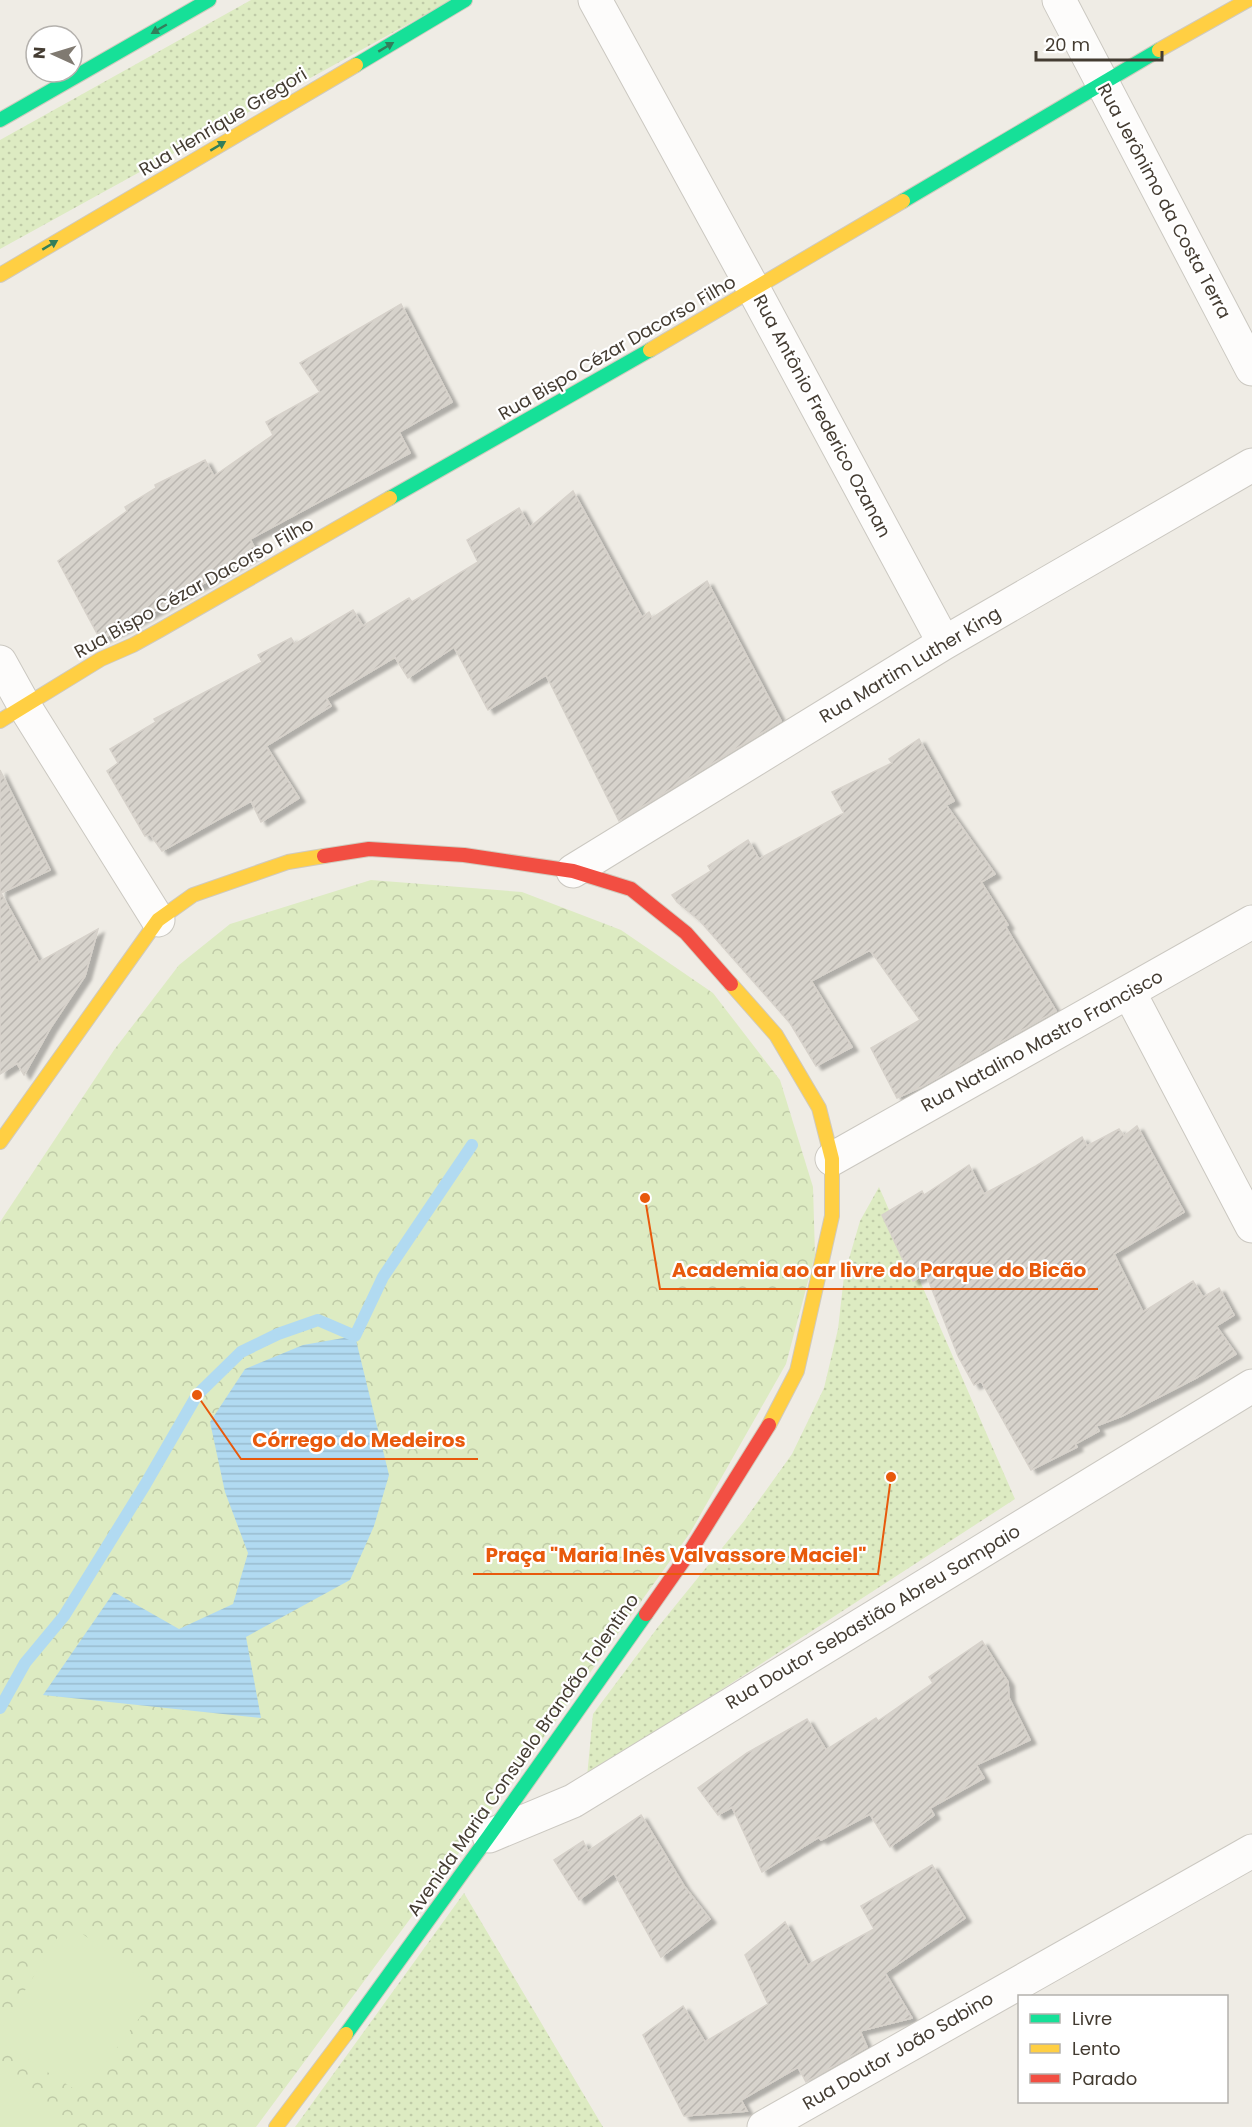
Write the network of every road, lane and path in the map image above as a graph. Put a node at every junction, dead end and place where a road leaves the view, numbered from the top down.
1 (209, 0) edge
2 (465, 0) edge
3 (595, 0) edge
4 (1059, 0) edge
5 (1248, 0) edge
6 (1102, 83) junction
7 (0, 120) edge
8 (0, 275) edge
9 (754, 290) junction
10 (1252, 369) edge
11 (1252, 465) edge
12 (944, 643) junction
13 (0, 662) edge
14 (12, 714) edge
15 (573, 871) junction
16 (158, 920) junction
17 (1252, 922) edge
18 (1129, 992) junction
19 (0, 1142) edge
20 (832, 1159) junction
21 (1252, 1226) edge
22 (1252, 1386) edge
23 (489, 1836) junction
24 (1252, 1851) edge
25 (276, 2127) edge
26 (764, 2127) edge

1 -> 7 street
8 -> 2 street, Rua Henrique Gregori
3 - 9 street, Rua Antônio Frederico Ozanan
4 - 6 street, Rua Jerônimo da Costa Terra
5 - 6 street, Rua Bispo Cézar Dacorso Filho
6 - 9 street, Rua Bispo Cézar Dacorso Filho
6 - 10 street, Rua Jerônimo da Costa Terra
9 - 12 street, Rua Antônio Frederico Ozanan
9 - 14 street, Rua Bispo Cézar Dacorso Filho
11 - 12 street, Rua Martim Luther King
12 - 15 street, Rua Martim Luther King
13 - 14 street
14 - 16 street
15 - 16 street, Avenida Maria Consuelo Brandão Tolentino
15 - 20 street, Avenida Maria Consuelo Brandão Tolentino
16 - 19 street, Avenida Maria Consuelo Brandão Tolentino
17 - 18 street, Rua Natalino Mastro Francisco
18 - 20 street, Rua Natalino Mastro Francisco
18 - 21 street
20 - 23 street, Avenida Maria Consuelo Brandão Tolentino
22 - 23 street, Rua Doutor Sebastião Abreu Sampaio
23 - 25 street, Avenida Maria Consuelo Brandão Tolentino
24 - 26 street, Rua Doutor João Sabino

